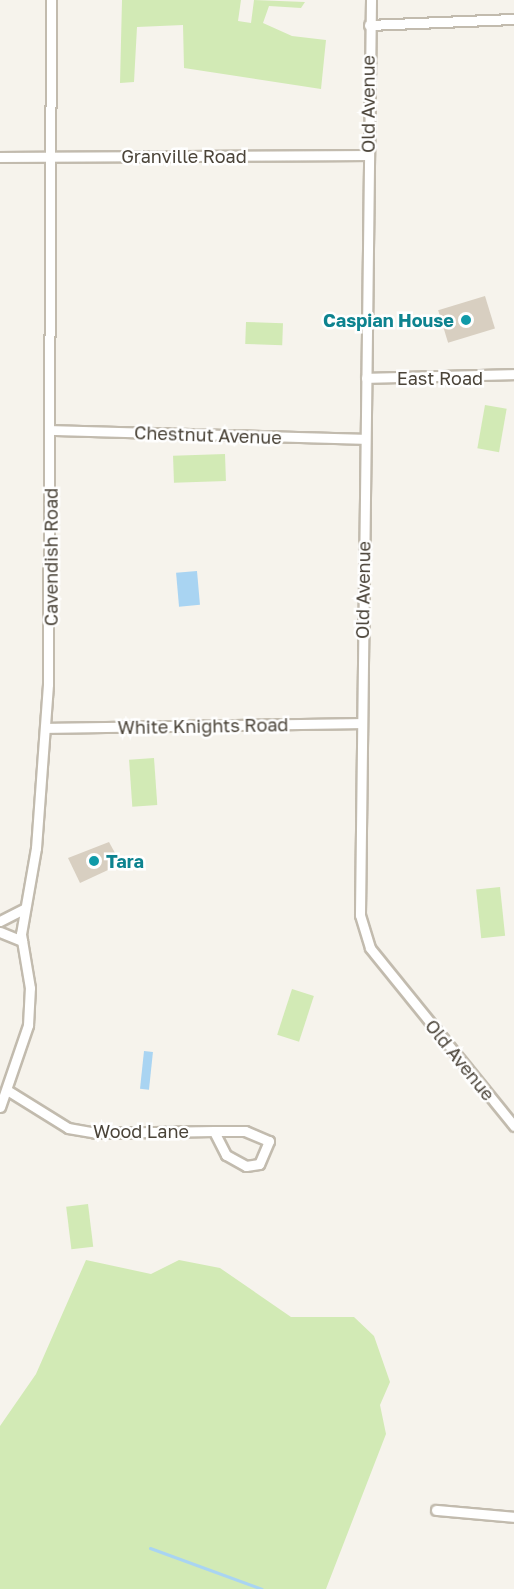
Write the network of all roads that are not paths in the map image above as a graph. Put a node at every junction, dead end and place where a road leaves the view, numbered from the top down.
1 (51, 0) edge
2 (371, 0) edge
3 (514, 20) edge
4 (369, 25) junction
5 (369, 154) junction
6 (48, 157) junction
7 (0, 158) edge
8 (514, 374) edge
9 (366, 378) junction
10 (51, 430) junction
11 (365, 439) junction
12 (361, 723) junction
13 (45, 728) junction
14 (24, 909) junction
15 (0, 921) edge
16 (0, 932) edge
17 (22, 941) junction
18 (7, 1090) junction
19 (0, 1107) edge
20 (514, 1126) edge
21 (214, 1131) junction
22 (436, 1510) dead end
23 (514, 1517) edge

1 - 6 street, Cavendish Road
2 - 4 street, Old Avenue
3 - 4 street
4 - 5 street, Old Avenue
5 - 6 street, Granville Road
5 - 9 street, Old Avenue
6 - 7 street, Granville Road
6 - 10 street, Cavendish Road
8 - 9 street, East Road
9 - 11 street, Old Avenue
10 - 11 street, Chestnut Avenue
10 - 13 street, Cavendish Road
11 - 12 street, Old Avenue
12 - 13 street, White Knights Road
12 - 20 street, Old Avenue
13 - 14 street, Cavendish Road
14 - 15 street
14 - 17 street, Cavendish Road
16 - 17 street
17 - 18 street, Cavendish Road
18 - 19 street, Cavendish Road
18 - 21 street, Wood Lane
21 - 21 street, Wood Lane
22 - 23 street

